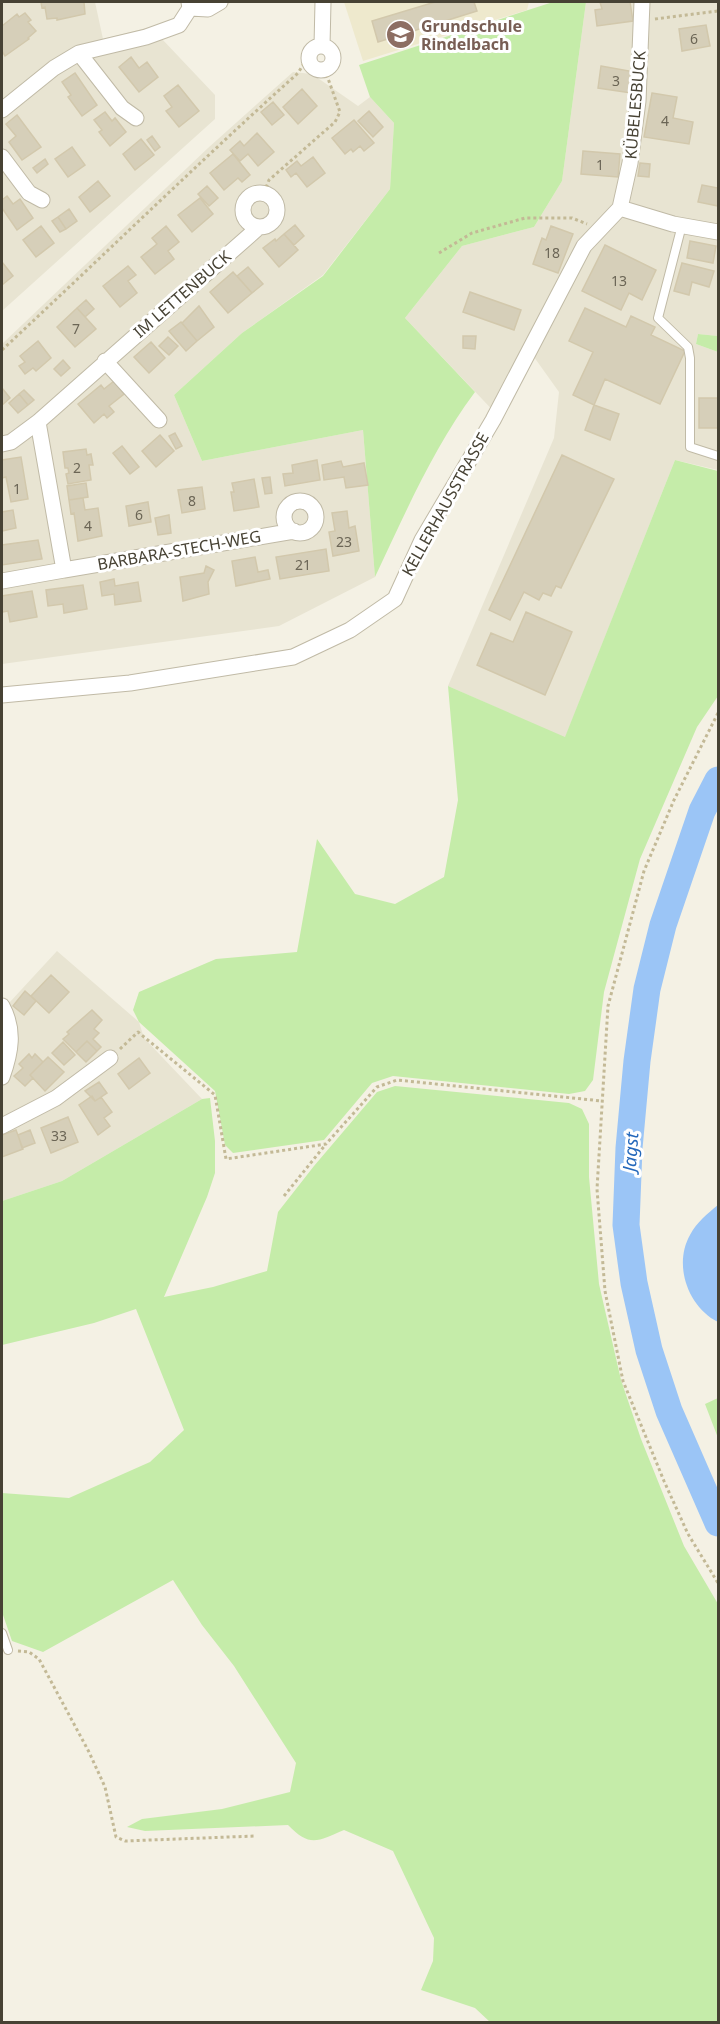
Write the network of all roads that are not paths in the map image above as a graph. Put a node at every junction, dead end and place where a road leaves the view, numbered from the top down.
1 (220, 2) edge
2 (323, 2) edge
3 (642, 2) edge
4 (190, 5) edge
5 (322, 46) junction
6 (79, 53) junction
7 (2, 110) edge
8 (136, 118) dead end
9 (2, 158) edge
10 (42, 200) dead end
11 (620, 208) junction
12 (682, 225) junction
13 (259, 227) junction
14 (718, 232) edge
15 (105, 361) junction
16 (159, 420) dead end
17 (38, 422) junction
18 (2, 444) edge
19 (718, 456) edge
20 (294, 531) dead end
21 (64, 570) junction
22 (2, 581) edge
23 (2, 695) edge
24 (2, 1006) edge
25 (110, 1058) road end
26 (2, 1077) edge
27 (2, 1126) edge
28 (2, 1633) edge
29 (8, 1650) dead end

1 - 4 street
2 - 5 street
3 - 11 street, KÜBELESBUCK
4 - 6 street
5 - 5 street
6 - 7 street
6 - 8 street
9 - 10 street
11 - 12 street
11 - 23 street, KELLERHAUSSTRASSE
12 - 14 street
12 - 19 lane
13 - 13 street, IM LETTENBUCK
13 - 15 street, IM LETTENBUCK
15 - 16 street
15 - 17 street, IM LETTENBUCK
17 - 18 street, IM LETTENBUCK
17 - 21 street
20 - 21 street, BARBARA-STECH-WEG
21 - 22 street, BARBARA-STECH-WEG
24 - 26 street
25 - 27 street
28 - 29 lane

